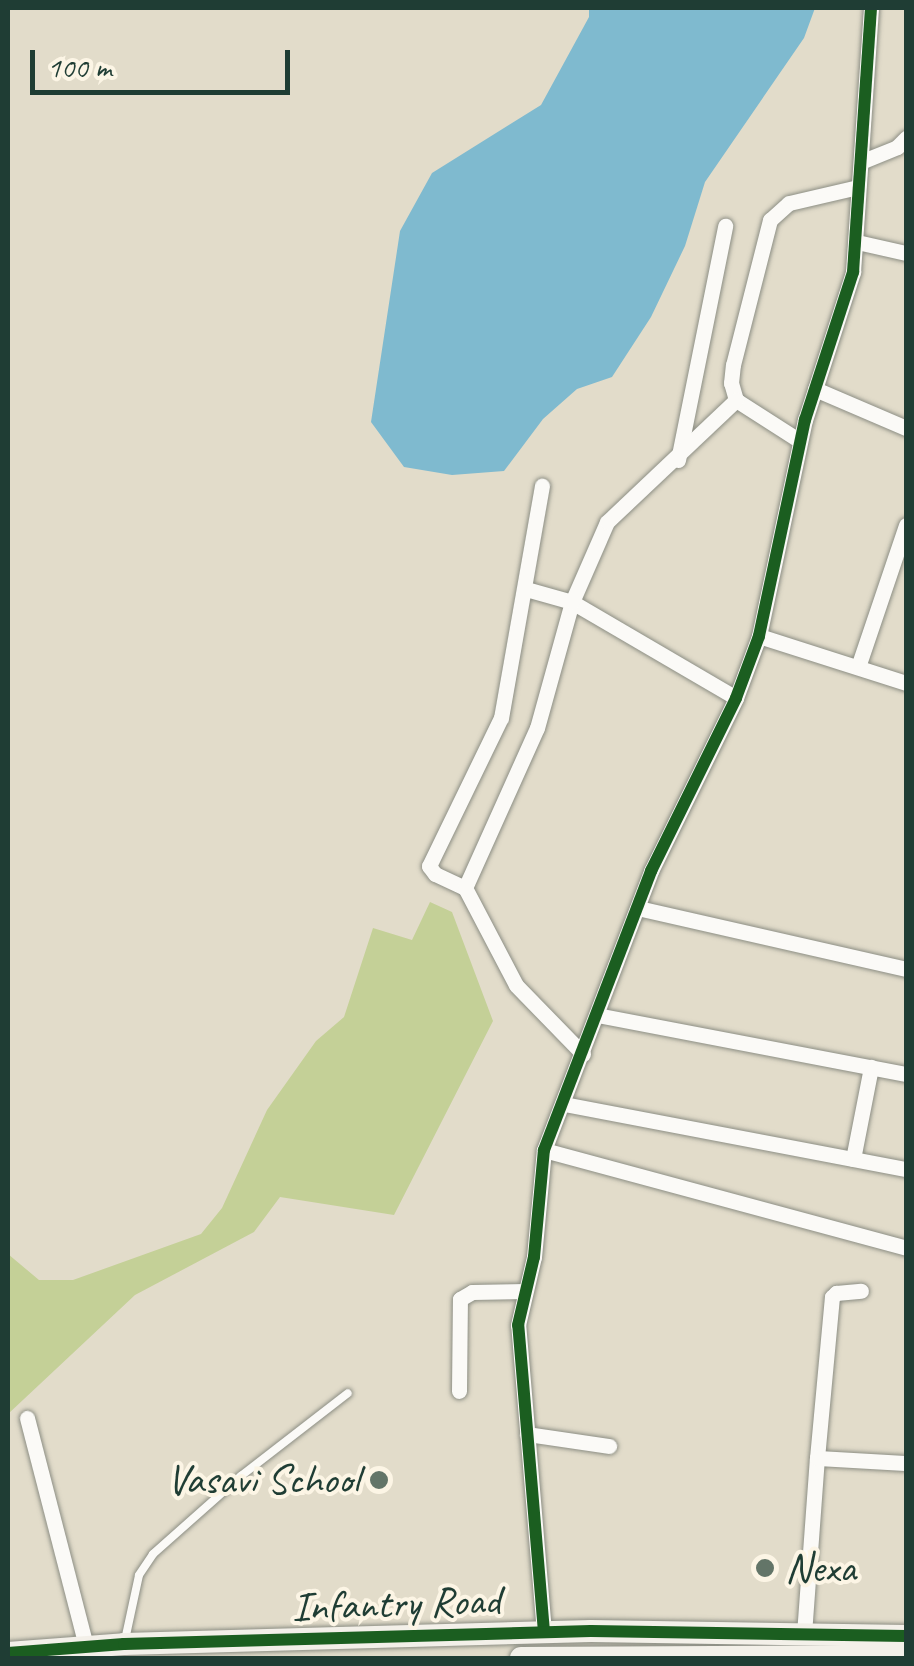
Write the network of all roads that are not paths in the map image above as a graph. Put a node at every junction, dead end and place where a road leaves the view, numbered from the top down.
1 (872, 8) edge
2 (906, 138) edge
3 (863, 161) junction
4 (858, 187) junction
5 (726, 226) dead end
6 (857, 242) junction
7 (906, 254) edge
8 (815, 389) junction
9 (736, 400) junction
10 (906, 428) edge
11 (800, 441) junction
12 (678, 460) junction
13 (542, 486) dead end
14 (906, 525) edge
15 (526, 590) junction
16 (572, 602) junction
17 (758, 636) junction
18 (858, 668) junction
19 (906, 683) edge
20 (736, 698) junction
21 (465, 888) junction
22 (638, 908) junction
23 (906, 969) edge
24 (597, 1015) junction
25 (582, 1054) junction
26 (871, 1067) junction
27 (906, 1074) edge
28 (564, 1104) junction
29 (544, 1150) junction
30 (853, 1159) junction
31 (906, 1169) edge
32 (906, 1248) edge
33 (525, 1291) junction
34 (862, 1291) dead end
35 (459, 1391) dead end
36 (348, 1393) dead end
37 (27, 1418) dead end
38 (527, 1434) junction
39 (610, 1446) dead end
40 (817, 1458) junction
41 (906, 1463) edge
42 (591, 1631) junction
43 (544, 1632) junction
44 (804, 1634) junction
45 (906, 1636) edge
46 (124, 1644) junction
47 (86, 1646) junction
48 (8, 1653) edge
49 (749, 1656) edge
50 (845, 1656) edge
51 (906, 1656) edge
52 (521, 1658) edge
53 (596, 1658) edge

1 - 3 street
2 - 3 street
3 - 4 street
4 - 6 street
4 - 9 street
5 - 12 street
6 - 7 street
6 - 8 street
8 - 10 street
8 - 11 street
9 - 11 street
9 - 12 street
11 - 17 street
12 - 16 street
13 - 15 street
14 - 18 street
15 - 16 street
15 - 21 street
16 - 20 street
16 - 21 street
17 - 18 street
17 - 20 street
18 - 19 street
20 - 22 street
21 - 25 street
22 - 23 street
22 - 24 street
24 - 25 street
24 - 26 street
25 - 28 street
26 - 27 street
26 - 30 street
28 - 29 street
28 - 30 street
29 - 32 street
29 - 33 street
30 - 31 street
33 - 35 street
33 - 38 street
34 - 40 street
36 - 46 lane
37 - 47 street
38 - 39 street
38 - 43 street
40 - 41 street
40 - 44 street
42 - 43 street, Infantry Road
42 - 44 street, Infantry Road
42 - 53 street
43 - 46 street, Infantry Road
44 - 45 street, Infantry Road
46 - 47 street, Infantry Road
47 - 48 street, Infantry Road
49 - 50 street, Infantry Road
49 - 53 street, Infantry Road
50 - 51 street, Infantry Road
52 - 53 street, Infantry Road

